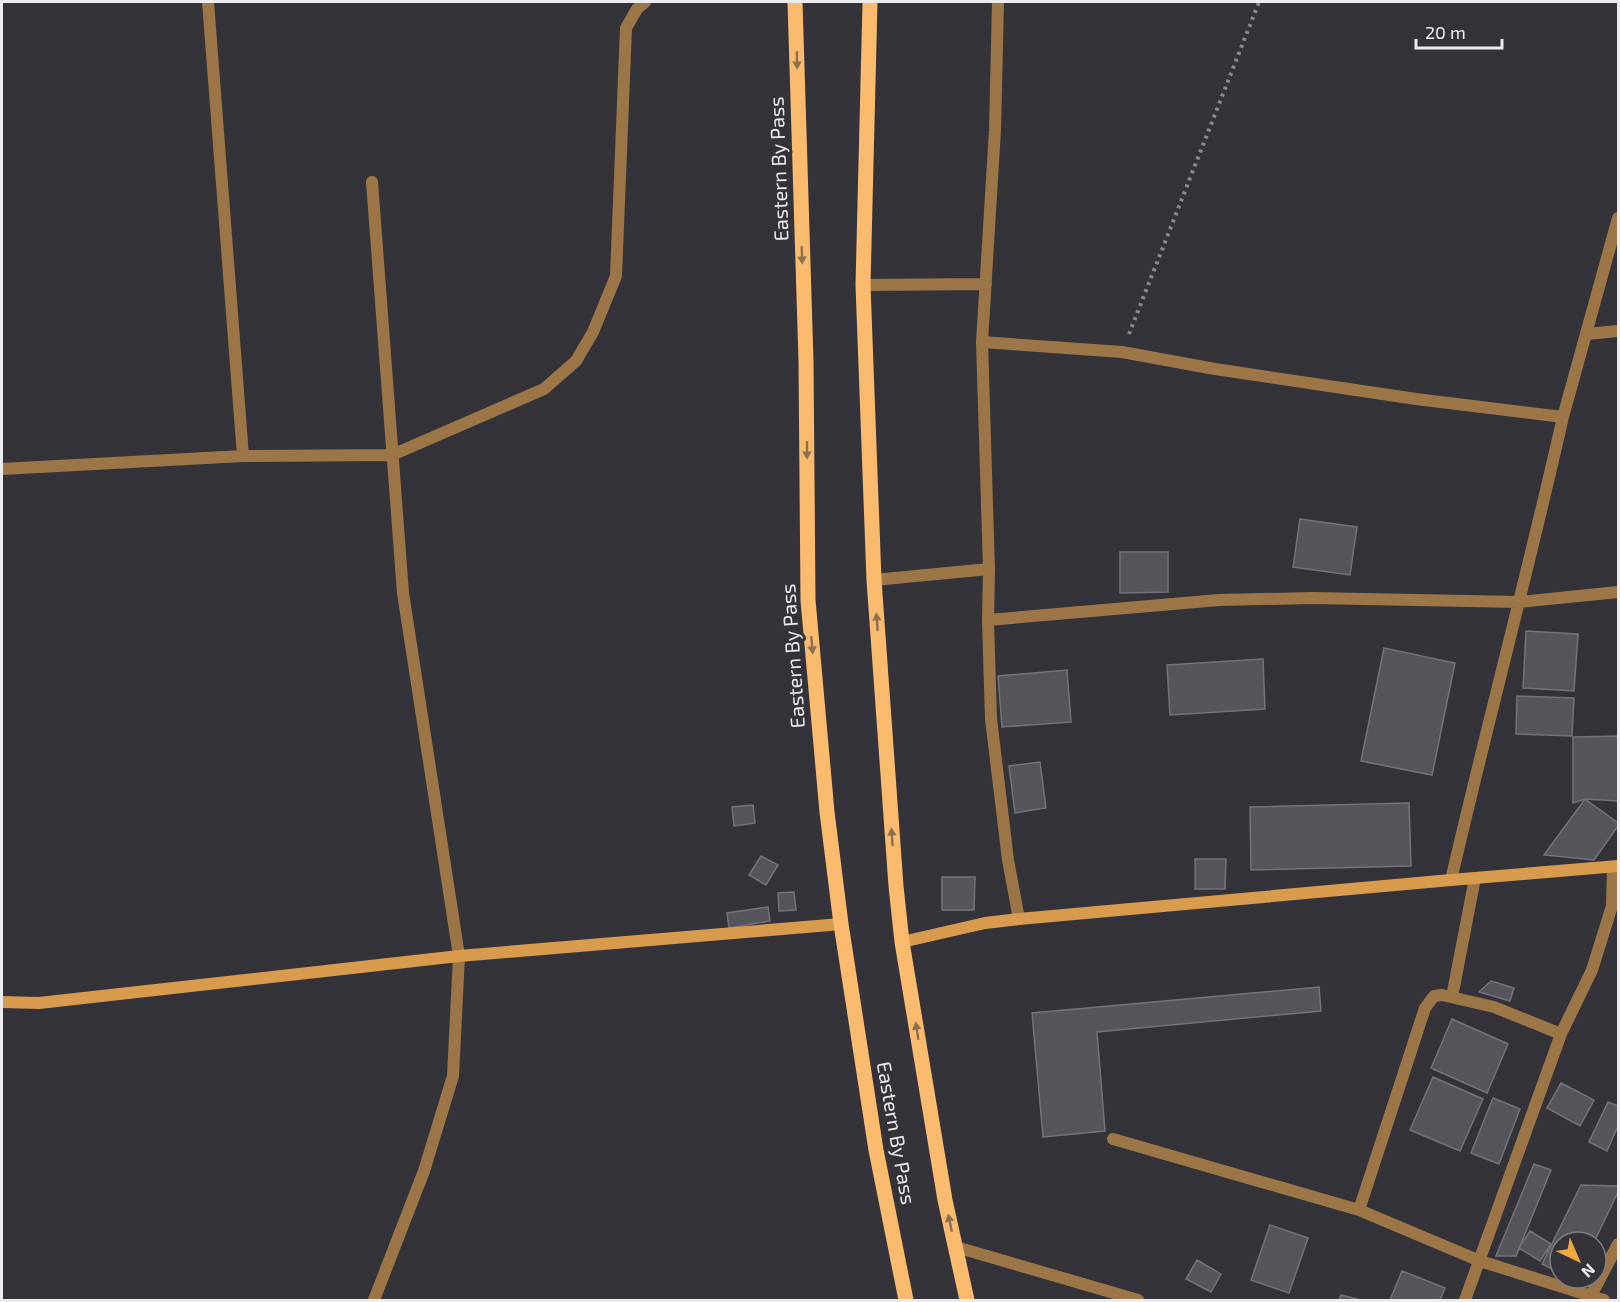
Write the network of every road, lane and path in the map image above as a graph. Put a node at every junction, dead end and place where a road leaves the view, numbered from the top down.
1 (208, 2) edge
2 (645, 2) edge
3 (795, 2) edge
4 (870, 2) edge
5 (998, 2) edge
6 (1259, 2) edge
7 (372, 182) dead end
8 (1618, 218) edge
9 (986, 284) junction
10 (863, 285) junction
11 (1618, 331) edge
12 (1587, 334) junction
13 (982, 342) junction
14 (1122, 352) junction
15 (1563, 417) junction
16 (392, 454) junction
17 (243, 456) junction
18 (2, 469) edge
19 (989, 569) junction
20 (874, 580) junction
21 (1618, 592) edge
22 (1519, 602) junction
23 (988, 620) junction
24 (1616, 866) edge
25 (1475, 878) junction
26 (1451, 880) junction
27 (1019, 919) junction
28 (841, 924) junction
29 (902, 942) junction
30 (459, 956) junction
31 (1452, 997) junction
32 (2, 1002) edge
33 (1560, 1034) junction
34 (1113, 1139) dead end
35 (1359, 1210) junction
36 (1618, 1244) edge
37 (956, 1246) junction
38 (1480, 1261) junction
39 (1591, 1296) junction
40 (374, 1300) edge
41 (906, 1300) edge
42 (967, 1300) edge
43 (1138, 1300) edge
44 (1465, 1300) edge
45 (1604, 1300) edge

1 - 17 street
2 - 16 street
3 -> 28 main road, Eastern By Pass
4 - 10 main road, Eastern By Pass
5 - 9 street
6 - 14 path
7 - 16 street
8 - 12 street
9 - 10 street
9 - 13 street
10 - 20 main road, Eastern By Pass
11 - 12 street
12 - 15 street
13 - 14 street
13 - 19 street
14 - 15 street
15 - 22 street
16 - 17 street
16 - 30 street
17 - 18 street
19 - 20 street
19 - 23 street
29 -> 20 main road, Eastern By Pass
21 - 22 street
22 - 23 street
22 - 26 street
23 - 27 street
24 - 25 street
24 - 33 street
25 - 26 street
25 - 31 street
26 - 27 street
27 - 29 street
28 - 30 street
28 - 41 main road, Eastern By Pass
37 -> 29 main road, Eastern By Pass
30 - 32 street
30 - 40 street
31 - 33 street
31 - 35 street
33 - 38 street
34 - 35 street
35 - 38 street
36 - 39 street
37 - 42 main road, Eastern By Pass
37 - 43 street
38 - 39 street
38 - 44 street
39 - 45 street

